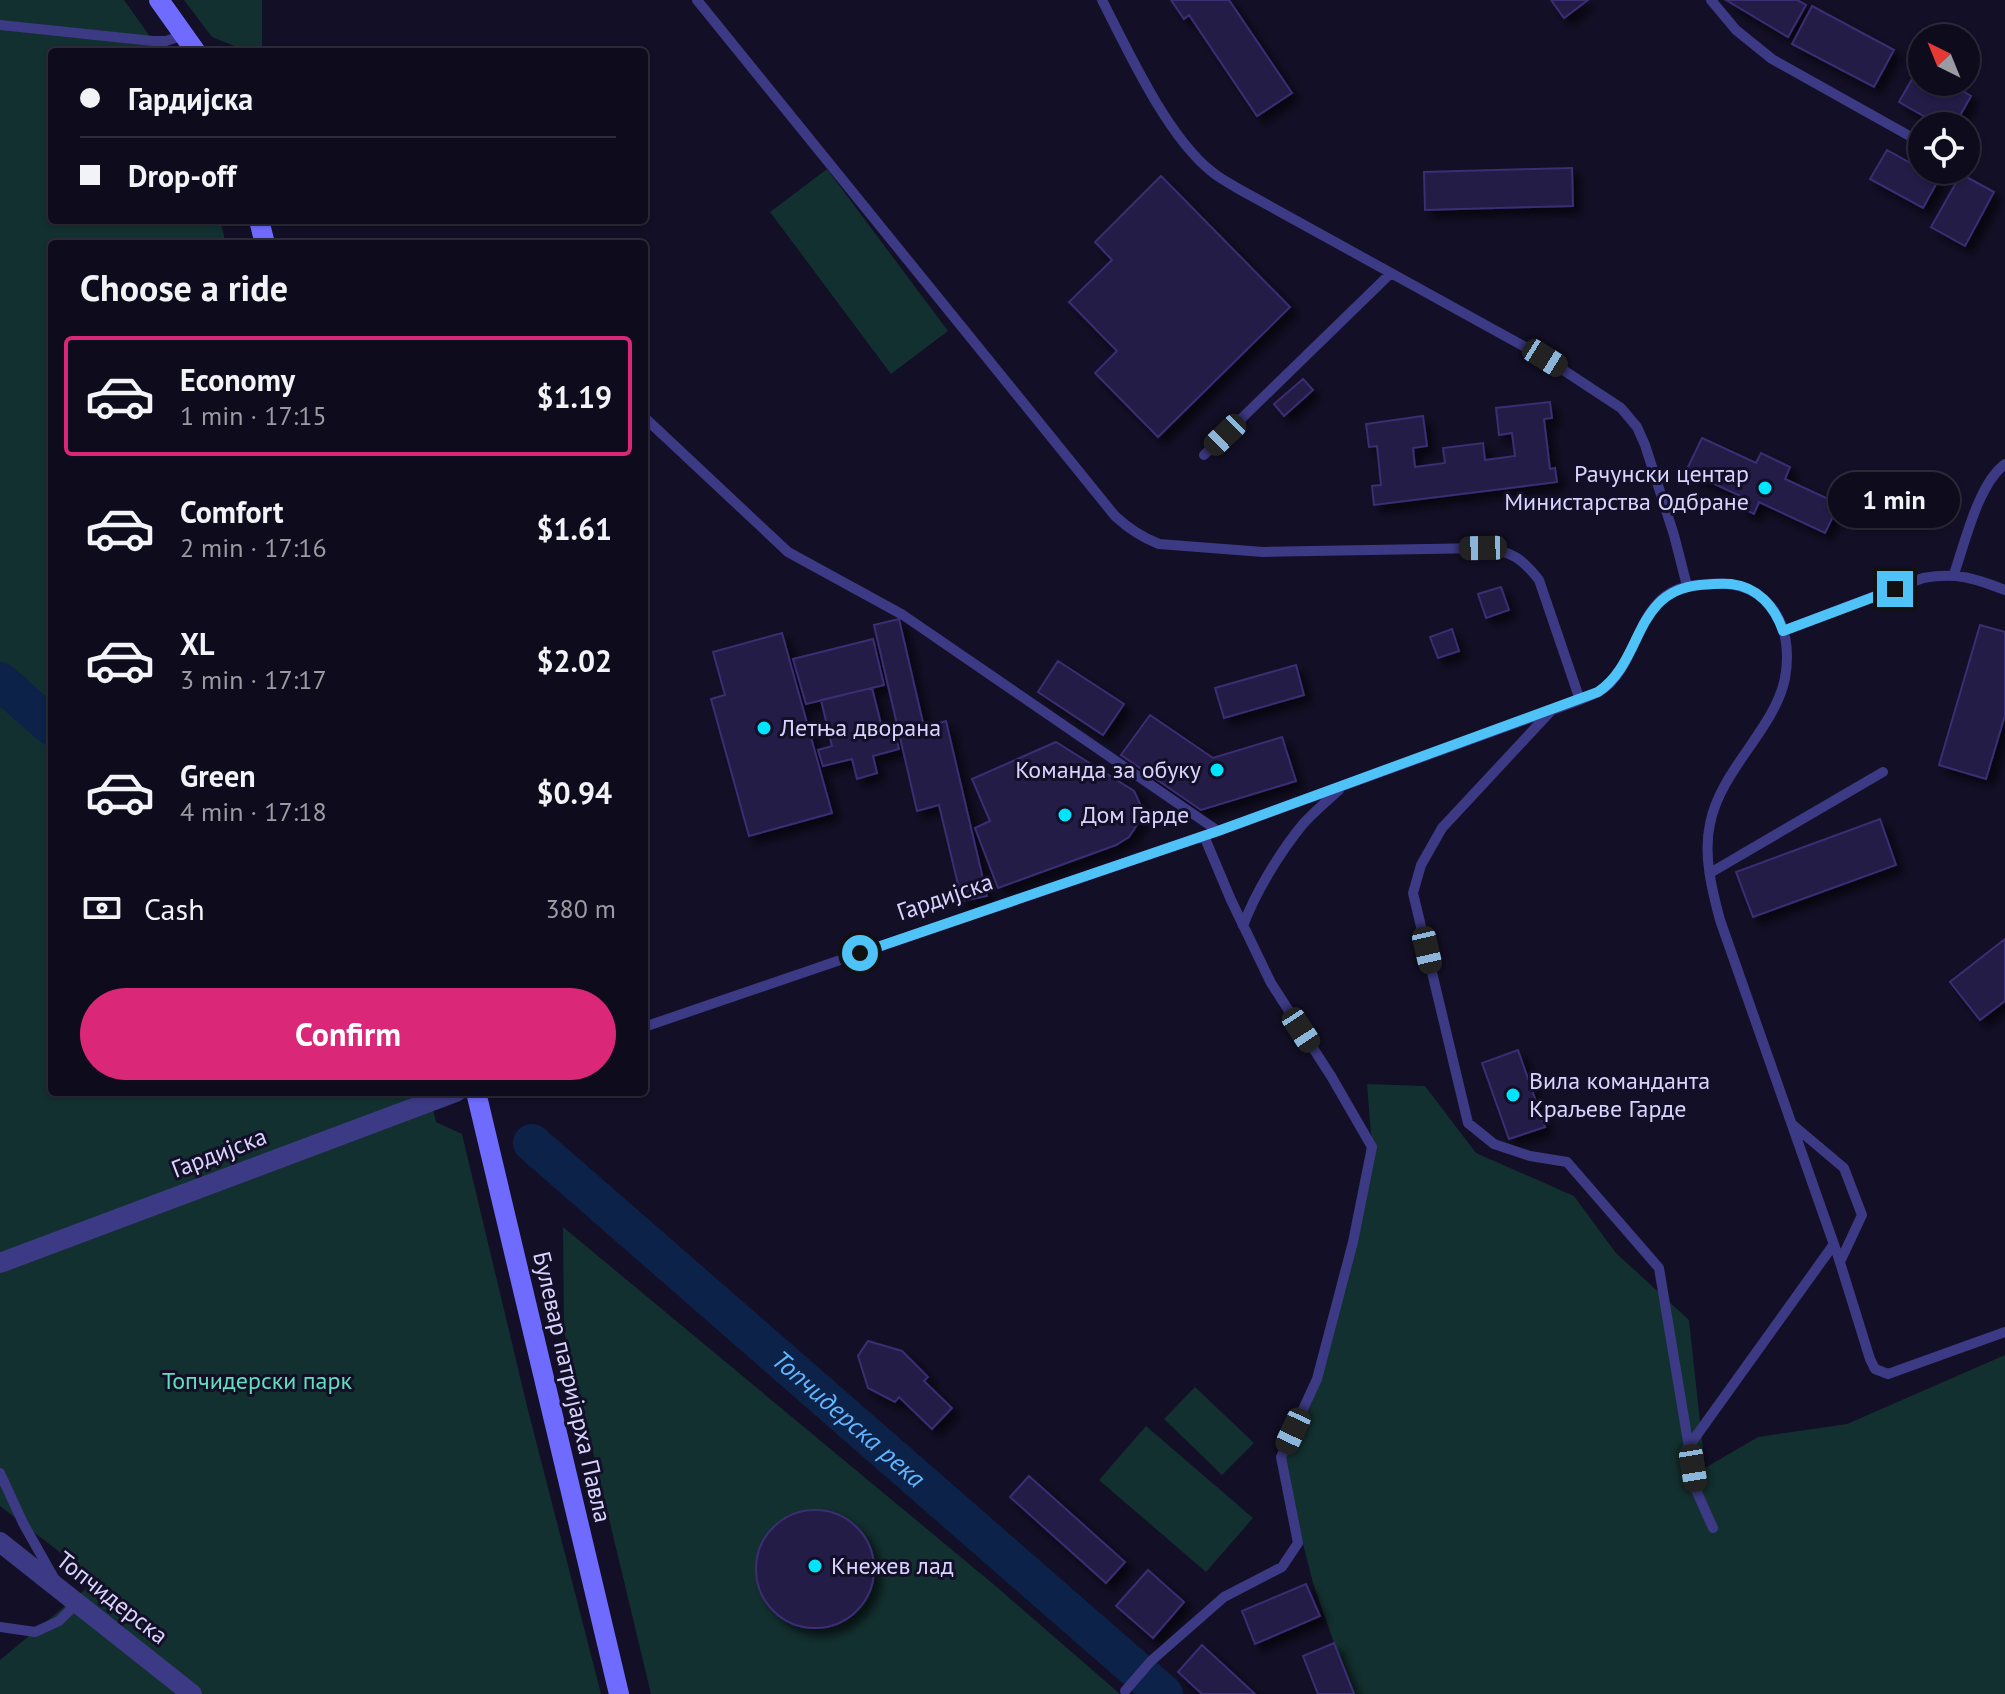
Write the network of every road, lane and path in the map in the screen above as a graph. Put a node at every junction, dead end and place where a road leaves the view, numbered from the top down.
1 (159, 0) edge
2 (697, 0) edge
3 (1102, 0) edge
4 (1711, 0) edge
5 (0, 25) edge
6 (184, 34) junction
7 (193, 48) edge
8 (1908, 135) edge
9 (1391, 273) junction
10 (648, 421) edge
11 (1204, 455) dead end
12 (2005, 464) edge
13 (1954, 574) junction
14 (1687, 586) junction
15 (2005, 590) edge
16 (1783, 631) junction
17 (1580, 700) junction
18 (1551, 710) junction
19 (1883, 772) dead end
20 (1343, 786) junction
21 (1218, 831) junction
22 (1204, 836) junction
23 (1710, 873) junction
24 (1243, 926) junction
25 (648, 1026) edge
26 (445, 1096) edge
27 (477, 1096) edge
28 (1791, 1124) junction
29 (1834, 1244) junction
30 (1840, 1262) junction
31 (0, 1263) edge
32 (2005, 1332) edge
33 (1689, 1446) junction
34 (0, 1473) edge
35 (1713, 1528) dead end
36 (0, 1542) edge
37 (69, 1597) junction
38 (0, 1627) edge
39 (1125, 1691) dead end
40 (192, 1694) edge
41 (619, 1694) edge

1 - 6 main road
2 - 17 lane
3 - 9 lane
4 - 8 lane
5 - 6 lane
6 - 7 main road
9 - 11 lane
9 - 14 lane
10 - 21 lane
12 - 13 lane
13 - 15 lane
13 - 16 lane
14 - 16 lane
14 - 17 lane, Гардијска
16 - 23 lane
17 - 18 lane, Гардијска
18 - 20 lane, Гардијска
18 - 33 lane
19 - 23 lane
20 - 21 lane, Гардијска
20 - 24 lane
21 - 22 lane, Гардијска
22 - 24 lane
22 - 25 lane, Гардијска
23 - 28 lane
24 - 39 lane
26 - 31 street, Гардијска
27 - 41 main road, Булевар патријарха Павла
28 - 29 lane
28 - 30 lane
29 - 30 lane
29 - 33 lane
30 - 32 lane
33 - 35 lane
34 - 37 lane
36 - 37 street, Топчидерска
37 - 38 lane
37 - 40 street, Топчидерска

